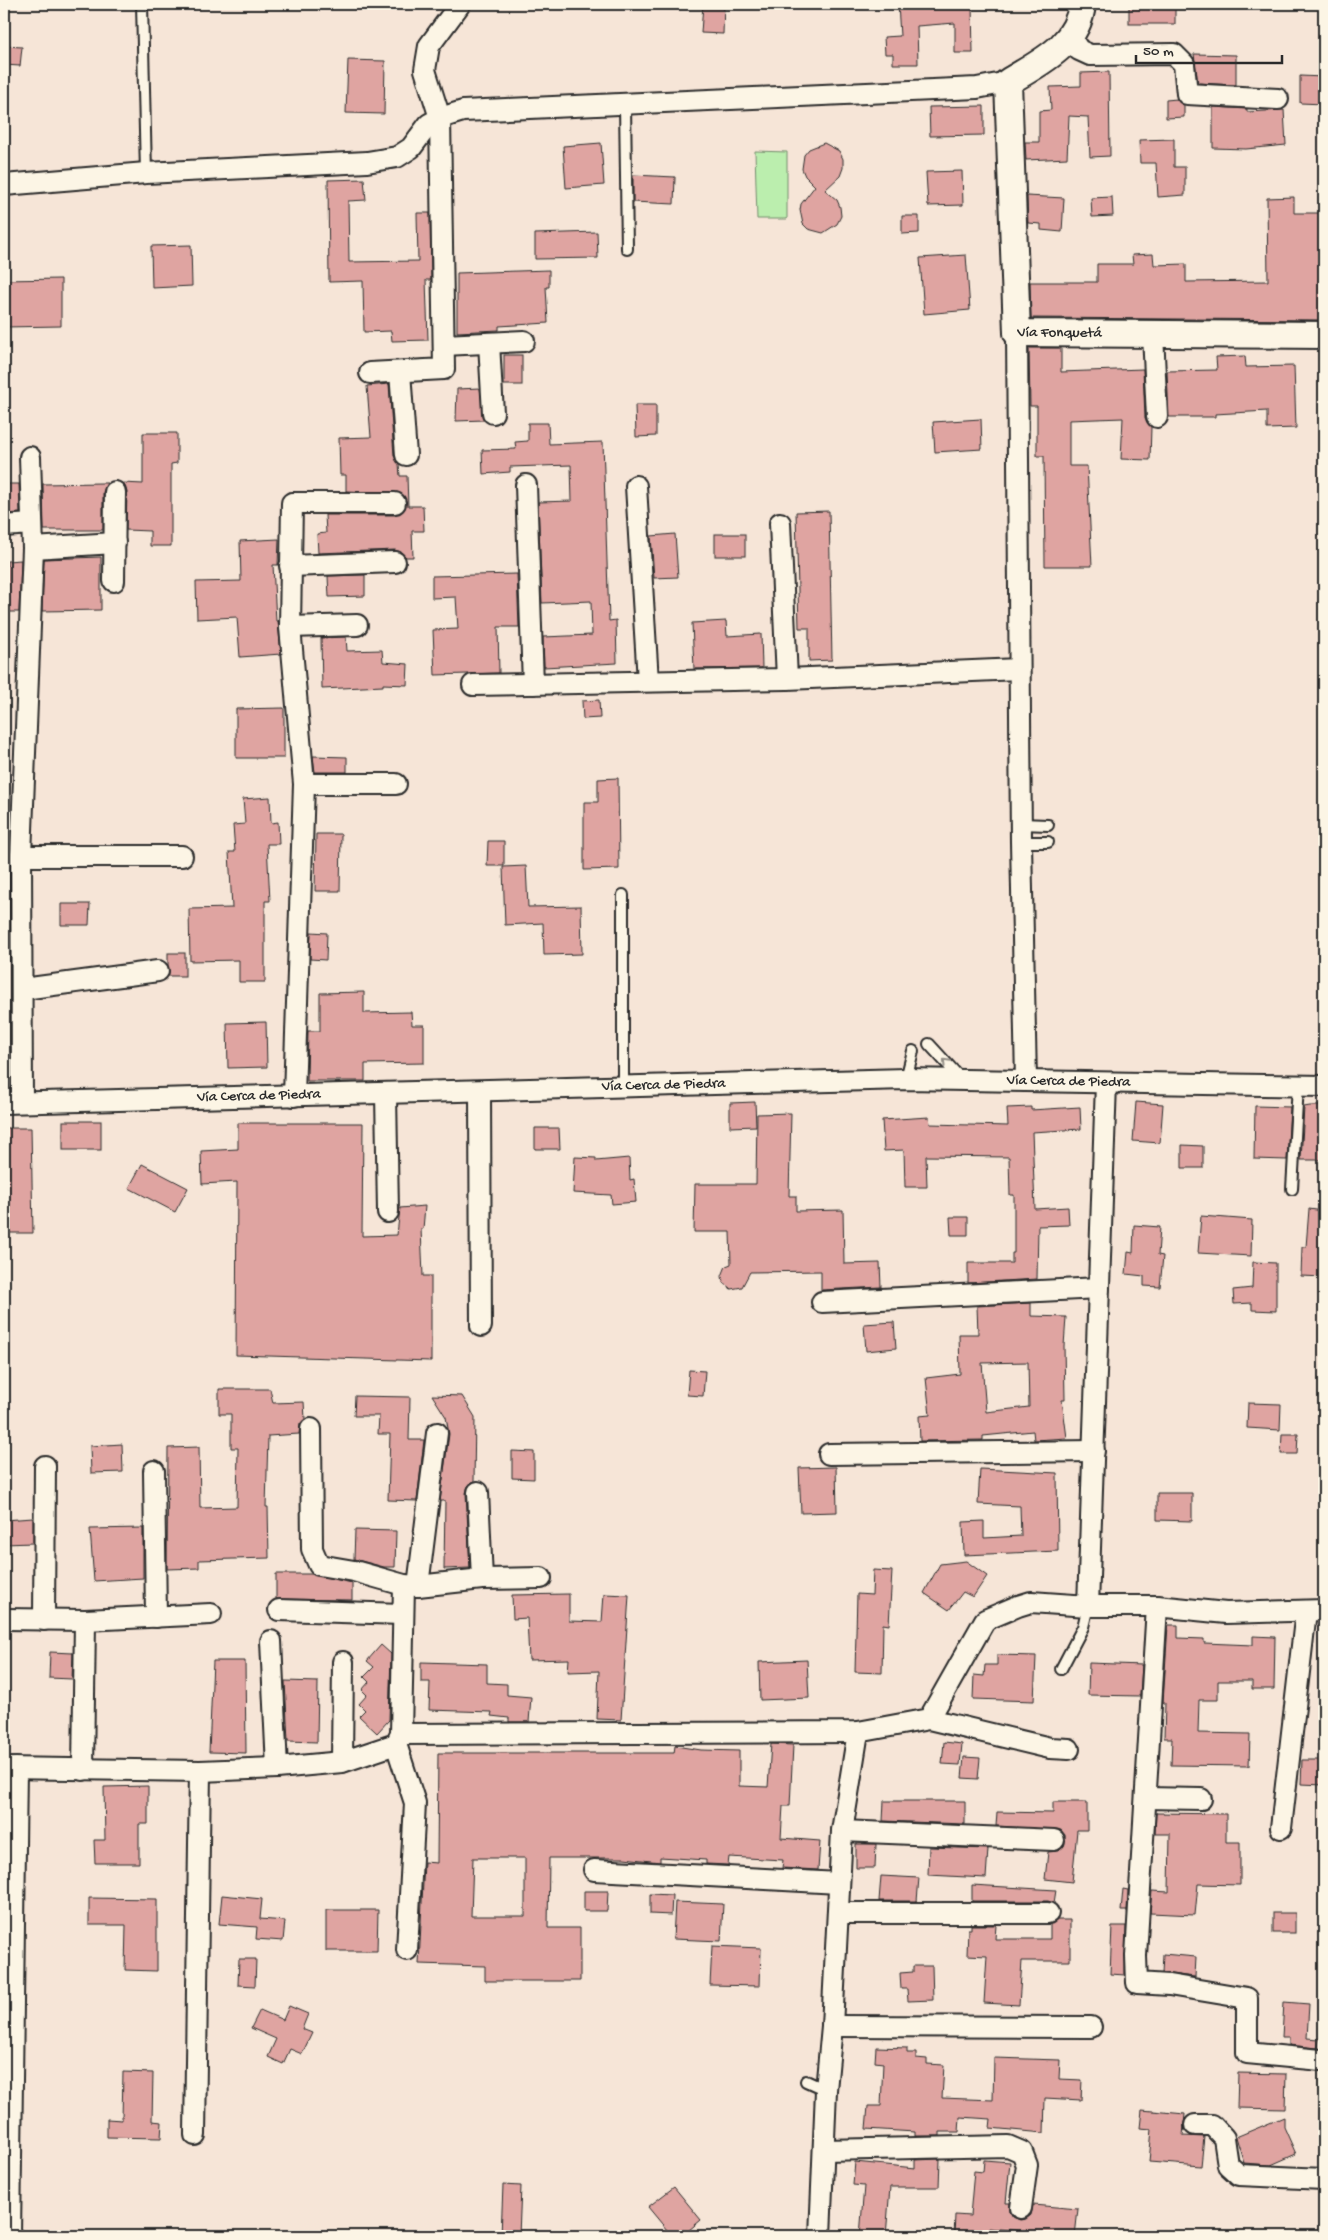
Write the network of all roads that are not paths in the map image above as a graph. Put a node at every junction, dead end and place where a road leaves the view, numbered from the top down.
1 (142, 4) edge
2 (460, 4) edge
3 (1082, 4) edge
4 (1071, 38) junction
5 (1008, 82) junction
6 (1278, 99) dead end
7 (625, 104) junction
8 (440, 118) junction
9 (146, 173) junction
10 (4, 185) edge
11 (627, 249) dead end
12 (1017, 333) junction
13 (1152, 334) junction
14 (1324, 335) edge
15 (524, 341) dead end
16 (489, 343) junction
17 (444, 345) junction
18 (400, 372) junction
19 (370, 373) dead end
20 (493, 413) dead end
21 (1158, 418) dead end
22 (406, 455) dead end
23 (30, 457) dead end
24 (526, 485) dead end
25 (636, 486) dead end
26 (115, 492) dead end
27 (394, 504) dead end
28 (780, 523) dead end
29 (31, 524) junction
30 (4, 526) edge
31 (115, 543) junction
32 (33, 548) junction
33 (395, 562) dead end
34 (290, 566) junction
35 (114, 581) dead end
36 (357, 625) dead end
37 (290, 627) junction
38 (1019, 669) junction
39 (787, 679) junction
40 (648, 681) junction
41 (532, 684) junction
42 (473, 685) dead end
43 (304, 784) junction
44 (396, 784) dead end
45 (1048, 825) dead end
46 (1021, 833) junction
47 (1048, 842) dead end
48 (21, 856) junction
49 (182, 856) dead end
50 (623, 895) dead end
51 (158, 970) dead end
52 (23, 988) junction
53 (929, 1044) dead end
54 (913, 1051) dead end
55 (906, 1079) junction
56 (963, 1080) junction
57 (1026, 1081) junction
58 (1106, 1083) junction
59 (1298, 1085) junction
60 (1324, 1086) edge
61 (623, 1088) junction
62 (480, 1092) junction
63 (386, 1094) junction
64 (294, 1096) junction
65 (13, 1102) edge
66 (1292, 1189) dead end
67 (388, 1212) dead end
68 (1099, 1288) junction
69 (822, 1302) dead end
70 (481, 1326) dead end
71 (310, 1429) dead end
72 (437, 1433) dead end
73 (1094, 1452) junction
74 (829, 1454) dead end
75 (45, 1466) dead end
76 (154, 1471) dead end
77 (478, 1492) dead end
78 (541, 1578) dead end
79 (482, 1580) junction
80 (411, 1585) junction
81 (1088, 1606) junction
82 (1157, 1606) junction
83 (279, 1610) dead end
84 (1315, 1610) edge
85 (211, 1614) dead end
86 (402, 1614) junction
87 (156, 1617) junction
88 (4, 1619) edge
89 (44, 1620) junction
90 (85, 1620) junction
91 (271, 1642) dead end
92 (343, 1662) dead end
93 (1061, 1669) dead end
94 (929, 1718) junction
95 (858, 1732) junction
96 (398, 1739) junction
97 (1069, 1749) dead end
98 (342, 1762) junction
99 (10, 1768) edge
100 (277, 1768) junction
101 (83, 1770) junction
102 (200, 1771) junction
103 (1146, 1798) junction
104 (1201, 1799) dead end
105 (1281, 1828) dead end
106 (842, 1831) junction
107 (1054, 1840) dead end
108 (594, 1870) dead end
109 (839, 1883) junction
110 (839, 1913) junction
111 (1048, 1913) dead end
112 (407, 1950) dead end
113 (832, 2026) junction
114 (1091, 2027) dead end
115 (1321, 2060) dead end
116 (806, 2081) dead end
117 (826, 2090) junction
118 (1195, 2125) dead end
119 (195, 2135) dead end
120 (824, 2150) junction
121 (1324, 2179) edge
122 (1021, 2208) dead end
123 (10, 2236) edge
124 (820, 2236) edge

1 - 9 lane
2 - 8 street
3 - 4 street
4 - 5 street
4 - 6 street
5 - 7 street
5 - 12 street, Vía Fonquetá
7 - 8 street
7 - 11 lane
8 - 9 street
8 - 17 street
9 - 10 street
12 - 13 street, Vía Fonquetá
12 - 38 street
13 - 14 street, Vía Fonquetá
13 - 21 street
15 - 16 street
16 - 17 street
16 - 20 street
17 - 18 street
18 - 19 street
18 - 22 street
23 - 29 street
24 - 41 street
25 - 40 street
26 - 31 street
27 - 34 street
28 - 39 street
29 - 30 street
29 - 32 street
31 - 32 street
31 - 35 street
32 - 48 street
33 - 34 street
34 - 37 street
36 - 37 street
37 - 43 street
38 - 39 street
38 - 46 street
39 - 40 street
40 - 41 street
41 - 42 street
43 - 44 street
43 - 64 street
45 - 46 lane
46 - 47 lane
46 - 57 street
48 - 49 street
48 - 52 street
50 - 61 lane
51 - 52 street
52 - 65 street
56 -> 53 lane
54 - 55 lane
55 - 56 street, Vía Cerca de Piedra
55 - 61 street, Vía Cerca de Piedra
56 - 57 street, Vía Cerca de Piedra
57 - 58 street, Vía Cerca de Piedra
58 - 59 street, Vía Cerca de Piedra
58 - 68 street
59 - 60 street, Vía Cerca de Piedra
59 - 66 lane
61 - 62 street, Vía Cerca de Piedra
62 - 63 street, Vía Cerca de Piedra
62 - 70 street
63 - 64 street, Vía Cerca de Piedra
63 - 67 street
64 - 65 street, Vía Cerca de Piedra
68 - 69 street
68 - 73 street
71 - 80 street
72 - 80 street
73 - 74 street
73 - 81 street
75 - 89 street
76 - 87 street
77 - 79 street
78 - 79 street
79 - 80 street
80 - 86 street
81 - 82 street
81 - 93 lane
81 - 94 street
82 - 84 street
82 - 103 street
83 - 86 street
84 - 105 street
85 - 87 street
86 - 96 street
87 - 90 street
88 - 89 street
89 - 90 street
90 - 101 street
91 - 100 street
92 - 98 street
94 - 95 street
94 - 97 street
95 - 96 street
95 - 106 street
96 - 98 street
96 - 112 street
98 - 100 street
99 - 101 street
99 - 123 street
100 - 102 street
101 - 102 street
102 - 119 street
103 - 104 street
103 - 115 street
106 - 107 street
106 - 109 street
108 - 109 street
109 - 110 street
110 - 111 street
110 - 113 street
113 - 114 street
113 - 117 street
116 - 117 lane
117 - 120 street
118 - 121 street
120 - 122 street
120 - 124 street

